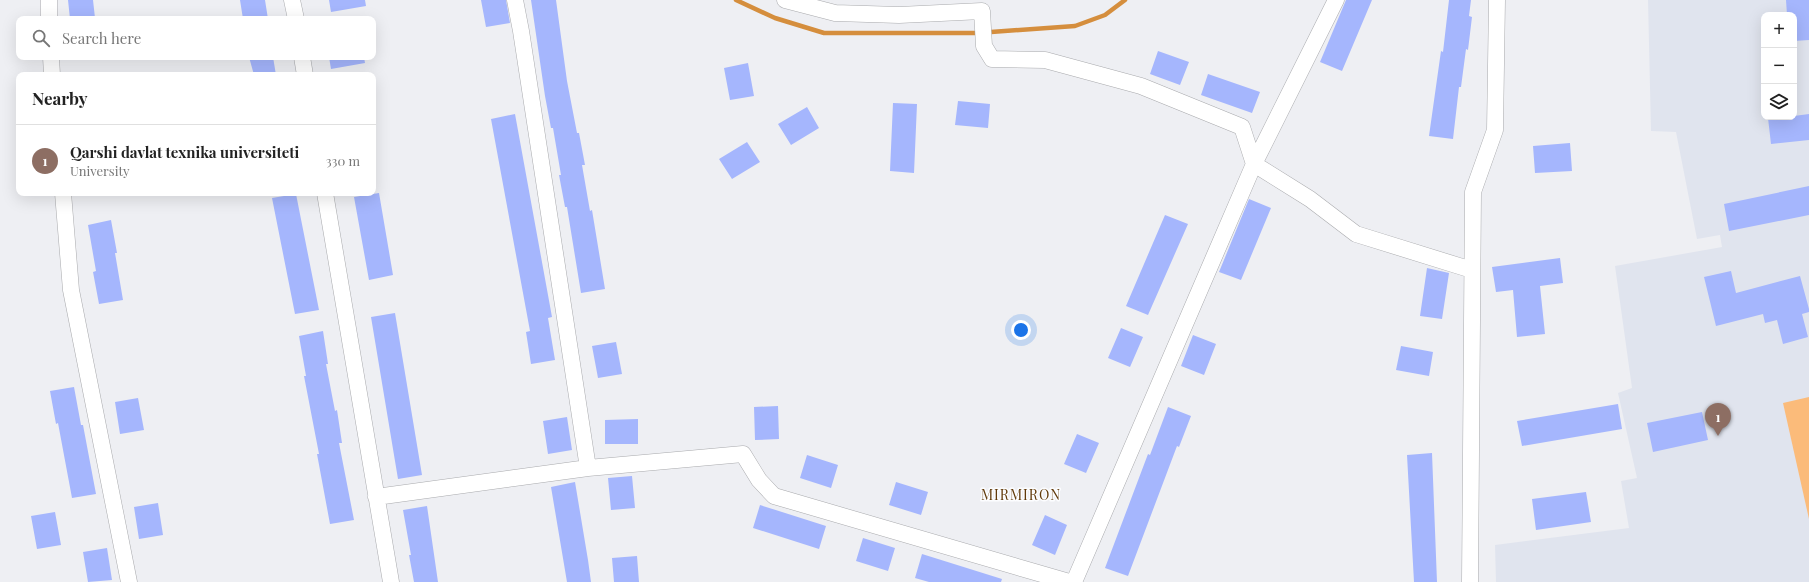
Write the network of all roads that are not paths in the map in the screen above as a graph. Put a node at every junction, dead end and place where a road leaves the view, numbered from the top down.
1 (49, 0) edge
2 (292, 0) edge
3 (515, 0) edge
4 (785, 0) edge
5 (1336, 0) edge
6 (1497, 0) edge
7 (49, 16) edge
8 (295, 16) edge
9 (50, 60) edge
10 (302, 60) edge
11 (52, 72) edge
12 (304, 72) edge
13 (1254, 164) junction
14 (63, 196) edge
15 (326, 196) edge
16 (1472, 270) junction
17 (588, 468) junction
18 (376, 497) junction
19 (129, 582) edge
20 (391, 582) edge
21 (1069, 582) edge
22 (1074, 582) edge
23 (1470, 582) edge

1 - 7 street
2 - 8 street
3 - 17 street
4 - 13 street
5 - 13 street
6 - 16 street
9 - 11 street
10 - 12 street
13 - 16 street
13 - 22 street
14 - 19 street
15 - 18 street
16 - 23 street
17 - 18 street
17 - 21 street
18 - 20 street

